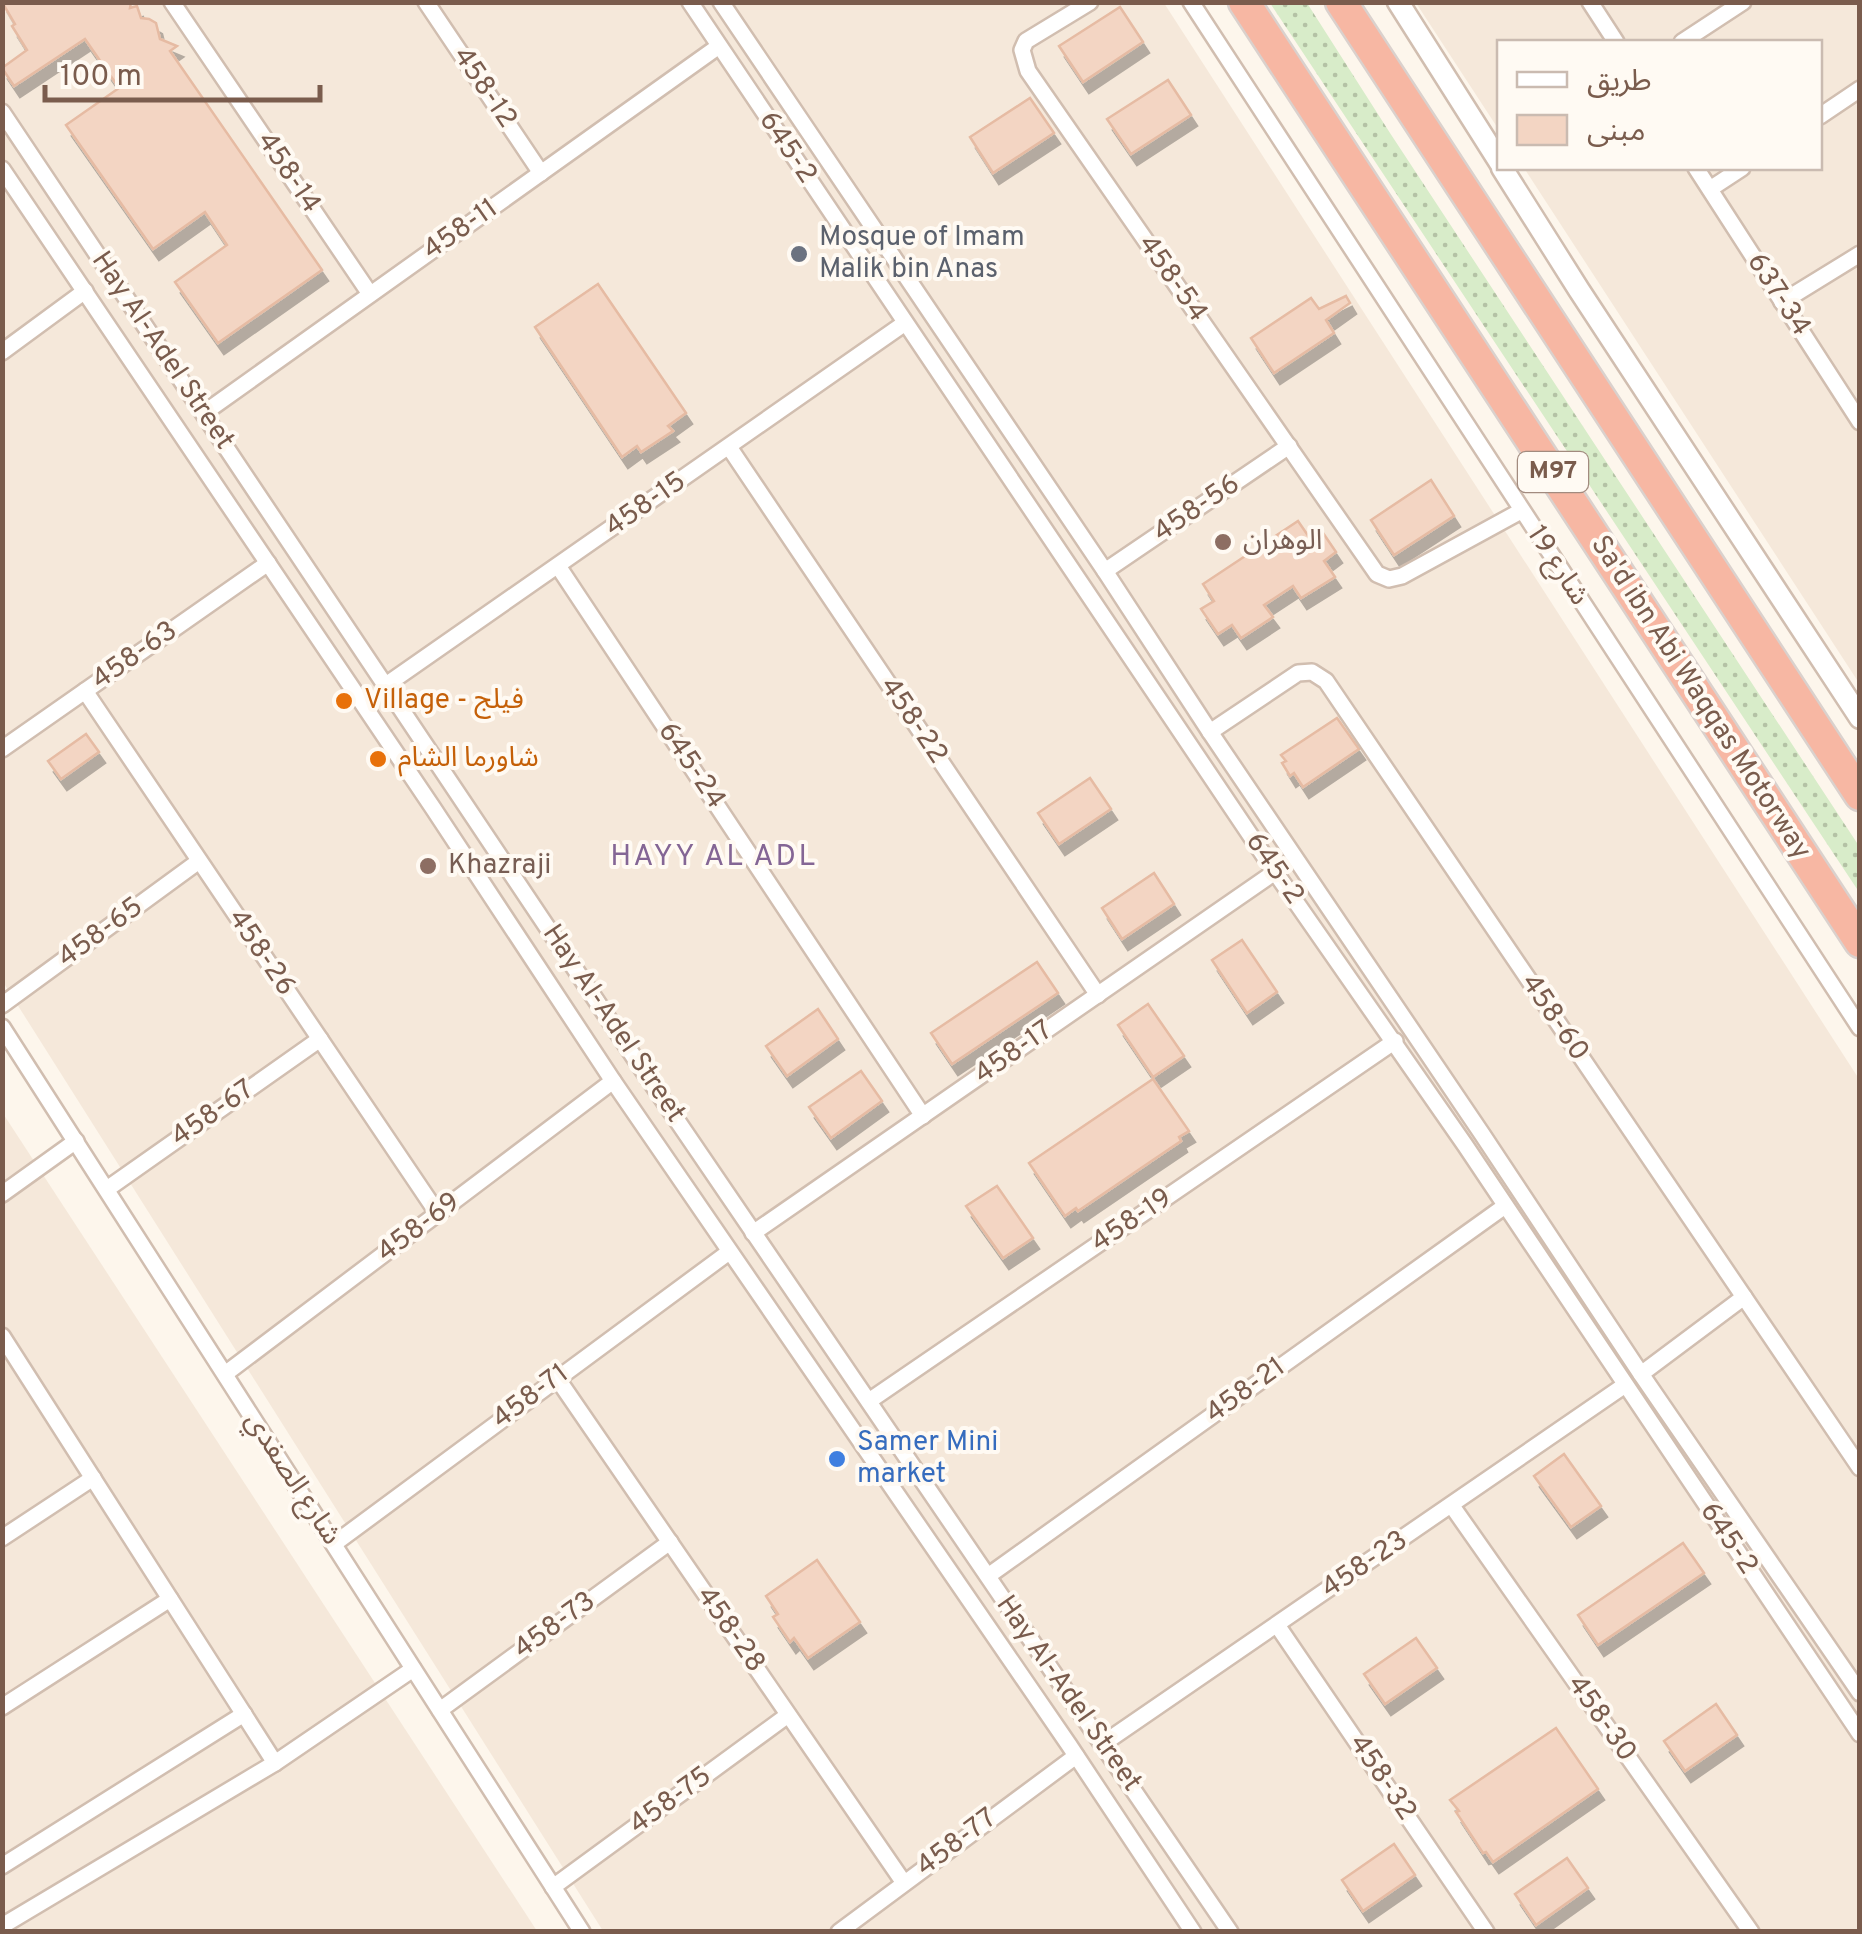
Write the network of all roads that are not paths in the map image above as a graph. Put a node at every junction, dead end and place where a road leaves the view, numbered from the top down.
1 (172, 2) edge
2 (426, 2) edge
3 (690, 2) edge
4 (721, 2) edge
5 (1090, 2) edge
6 (1192, 2) edge
7 (1244, 2) edge
8 (1341, 2) edge
9 (1398, 2) edge
10 (1590, 2) edge
11 (1743, 2) edge
12 (1615, 40) edge
13 (1685, 40) edge
14 (719, 46) junction
15 (1860, 90) edge
16 (2, 112) edge
17 (1822, 115) edge
18 (1497, 159) edge
19 (2, 169) edge
20 (1504, 170) edge
21 (1697, 170) edge
22 (1739, 170) edge
23 (541, 173) junction
24 (1710, 189) junction
25 (1860, 254) edge
26 (85, 291) junction
27 (370, 294) junction
28 (1782, 302) junction
29 (906, 323) junction
30 (2, 352) edge
31 (204, 413) junction
32 (1860, 422) edge
33 (1289, 446) junction
34 (729, 447) junction
35 (1521, 511) junction
36 (268, 563) junction
37 (558, 566) junction
38 (1105, 571) junction
39 (386, 685) junction
40 (85, 692) junction
41 (1860, 718) edge
42 (1210, 732) junction
43 (2, 749) edge
44 (456, 790) junction
45 (1860, 795) edge
46 (432, 808) junction
47 (199, 860) junction
48 (1275, 872) junction
49 (1860, 942) edge
50 (1098, 995) junction
51 (2, 1005) edge
52 (2, 1027) edge
53 (1860, 1028) edge
54 (320, 1039) junction
55 (1394, 1042) junction
56 (613, 1081) junction
57 (923, 1116) junction
58 (1482, 1134) junction
59 (76, 1141) junction
60 (1466, 1146) junction
61 (107, 1190) junction
62 (2, 1194) edge
63 (1504, 1206) junction
64 (438, 1214) junction
65 (753, 1233) junction
66 (729, 1252) junction
67 (1744, 1297) junction
68 (2, 1336) edge
69 (20, 1363) junction
70 (2, 1373) edge
71 (225, 1374) junction
72 (1640, 1374) junction
73 (557, 1378) junction
74 (1625, 1386) junction
75 (868, 1401) junction
76 (1860, 1468) edge
77 (93, 1478) junction
78 (1452, 1506) junction
79 (2, 1538) edge
80 (670, 1542) junction
81 (334, 1544) junction
82 (988, 1576) junction
83 (170, 1599) junction
84 (1277, 1624) junction
85 (413, 1670) junction
86 (1860, 1693) edge
87 (2, 1706) edge
88 (440, 1710) junction
89 (244, 1714) junction
90 (788, 1714) junction
91 (1093, 1728) junction
92 (1860, 1734) edge
93 (1104, 1742) junction
94 (1073, 1750) junction
95 (274, 1763) junction
96 (2, 1866) edge
97 (904, 1883) junction
98 (553, 1887) junction
99 (2, 1926) edge
100 (1187, 1929) edge
101 (582, 1932) edge
102 (839, 1932) edge
103 (1230, 1932) edge
104 (1486, 1932) edge
105 (1751, 1932) edge

1 - 27 street, 458-14
2 - 23 street, 458-12
3 - 14 street, 645-2
4 - 38 street, 645-2
5 - 33 street, 458-54
6 - 35 street, شارع 19
7 - 49 highway, Sa'd ibn Abi Waqqas Motorway / M97
8 - 45 highway, M97
9 - 18 street
10 - 12 street
11 - 13 street
14 - 23 street, 458-11
14 - 29 street, 645-2
15 - 17 street
16 - 31 street, Hay Al-Adel Street
19 - 26 street, Hay Al-Adel Street
20 - 41 street
21 - 24 street, 637-34
22 - 24 street
23 - 27 street, 458-11
24 - 28 street, 637-34
25 - 28 street
26 - 30 street
26 - 36 street, Hay Al-Adel Street
27 - 31 street, 458-11
28 - 32 street, 637-34
29 - 34 street, 458-15
29 - 48 street, 645-2
31 - 39 street, Hay Al-Adel Street
33 - 35 street, 458-54
33 - 38 street, 458-56
34 - 37 street, 458-15
34 - 50 street, 458-22
35 - 53 street, شارع 19
36 - 40 street, 458-63
36 - 46 street, Hay Al-Adel Street
37 - 39 street, 458-15
37 - 57 street, 645-24
38 - 42 street, 645-2
39 - 44 street, Hay Al-Adel Street
40 - 43 street, 458-63
40 - 47 street, 458-26
42 - 58 street, 645-2
42 - 67 street, 458-60
44 - 46 street
44 - 65 street, Hay Al-Adel Street
46 - 56 street, Hay Al-Adel Street
47 - 51 street, 458-65
47 - 54 street, 458-26
48 - 50 street, 458-17
48 - 55 street, 645-2
50 - 57 street, 458-17
52 - 59 street, شارع الصفدي
54 - 61 street, 458-67
54 - 64 street, 458-26
55 - 60 street, 645-2
55 - 75 street, 458-19
56 - 64 street, 458-69
56 - 66 street, Hay Al-Adel Street
57 - 65 street, 458-17
58 - 60 street
58 - 72 street, 645-2
59 - 61 street, شارع الصفدي
59 - 62 street
60 - 63 street, 645-2
61 - 71 street, شارع الصفدي
63 - 74 street, 645-2
63 - 82 street, 458-21
64 - 71 street, 458-69
65 - 75 street, Hay Al-Adel Street
66 - 73 street, 458-71
66 - 94 street, Hay Al-Adel Street
67 - 72 street
67 - 76 street, 458-60
68 - 69 street
69 - 70 street
69 - 77 street
71 - 81 street, شارع الصفدي
72 - 86 street, 645-2
73 - 80 street, 458-28
73 - 81 street, 458-71
74 - 78 street, 458-23
74 - 92 street, 645-2
75 - 82 street, Hay Al-Adel Street
77 - 79 street
77 - 83 street
78 - 84 street, 458-23
78 - 105 street, 458-30
80 - 88 street, 458-73
80 - 90 street, 458-28
81 - 85 street, شارع الصفدي
82 - 91 street, Hay Al-Adel Street
83 - 87 street
83 - 89 street
84 - 93 street, 458-23
84 - 104 street, 458-32
85 - 88 street, شارع الصفدي
85 - 95 street
88 - 98 street, شارع الصفدي
89 - 95 street
89 - 96 street
90 - 97 street, 458-28
90 - 98 street, 458-75
91 - 93 street, Hay Al-Adel Street
91 - 94 street, 458-77
93 - 103 street, Hay Al-Adel Street
94 - 97 street, 458-77
94 - 100 street, Hay Al-Adel Street
95 - 99 street
97 - 102 street, 458-77
98 - 101 street, شارع الصفدي

